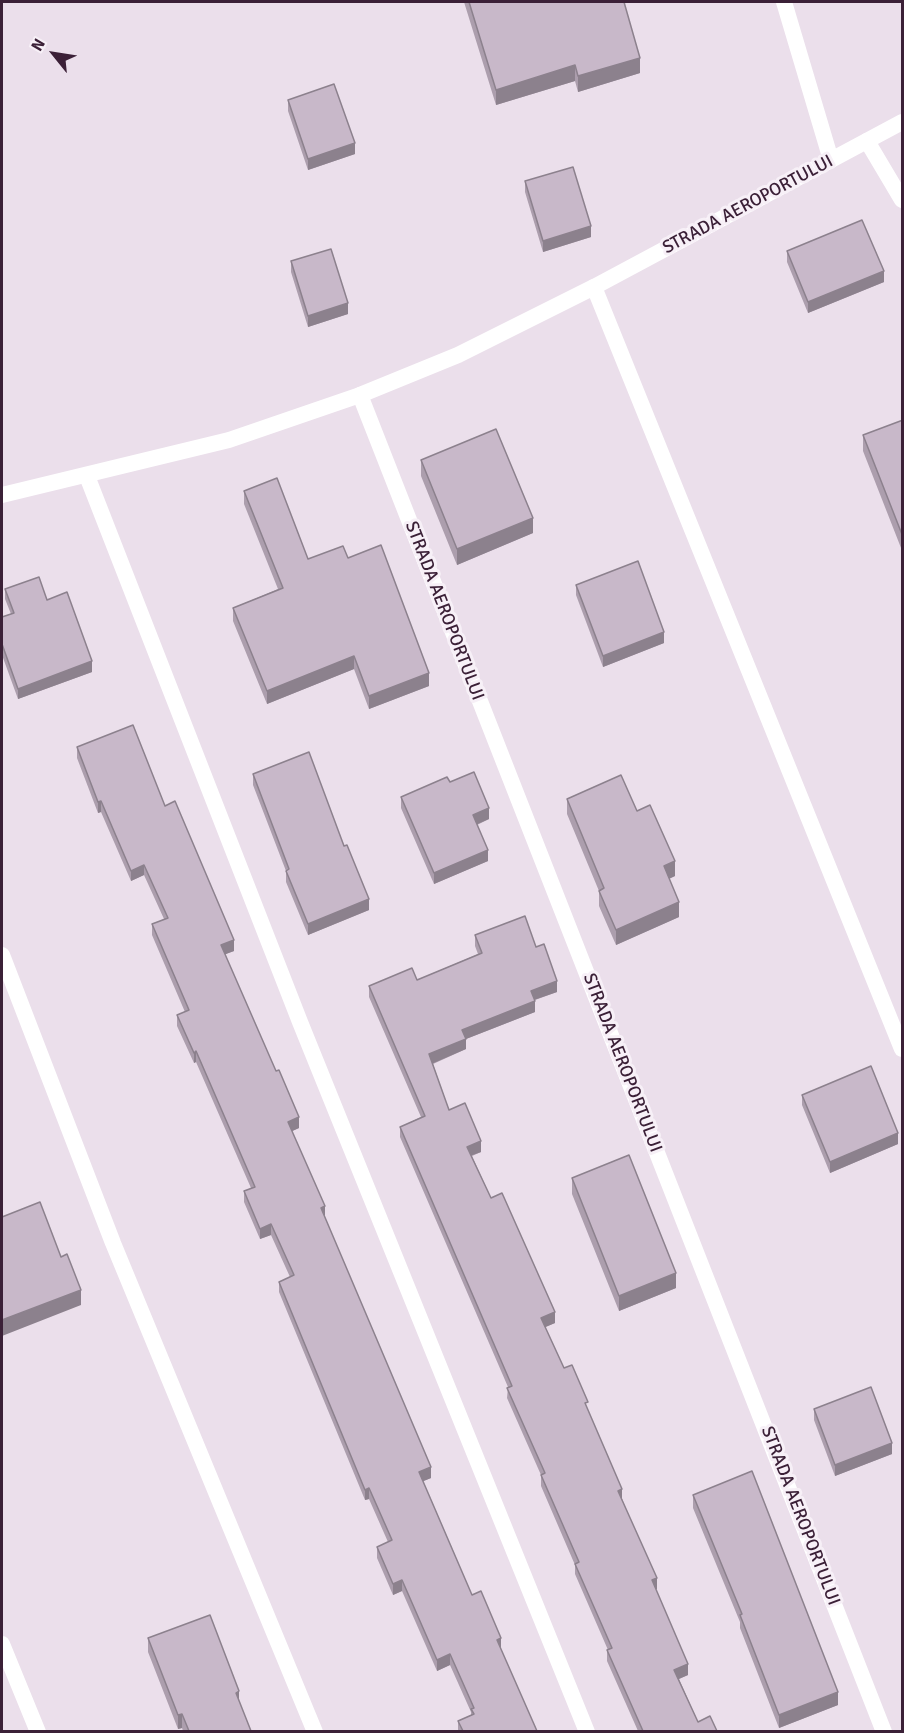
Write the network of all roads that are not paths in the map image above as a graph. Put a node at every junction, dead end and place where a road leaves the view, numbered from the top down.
1 (784, 2) edge
2 (903, 122) edge
3 (867, 141) junction
4 (831, 160) junction
5 (903, 200) edge
6 (594, 287) junction
7 (360, 395) junction
8 (87, 476) junction
9 (2, 495) edge
10 (2, 955) edge
11 (903, 1049) edge
12 (2, 1644) edge
13 (38, 1731) edge
14 (315, 1731) edge
15 (587, 1731) edge
16 (884, 1731) edge

1 - 4 street
2 - 3 street, STRADA AEROPORTULUI
3 - 4 street, STRADA AEROPORTULUI
3 - 5 street
4 - 6 street, STRADA AEROPORTULUI
6 - 7 street, STRADA AEROPORTULUI
6 - 11 street
7 - 8 street, STRADA AEROPORTULUI
7 - 16 street, STRADA AEROPORTULUI
8 - 9 street, STRADA AEROPORTULUI
8 - 15 street
10 - 14 street
12 - 13 street

